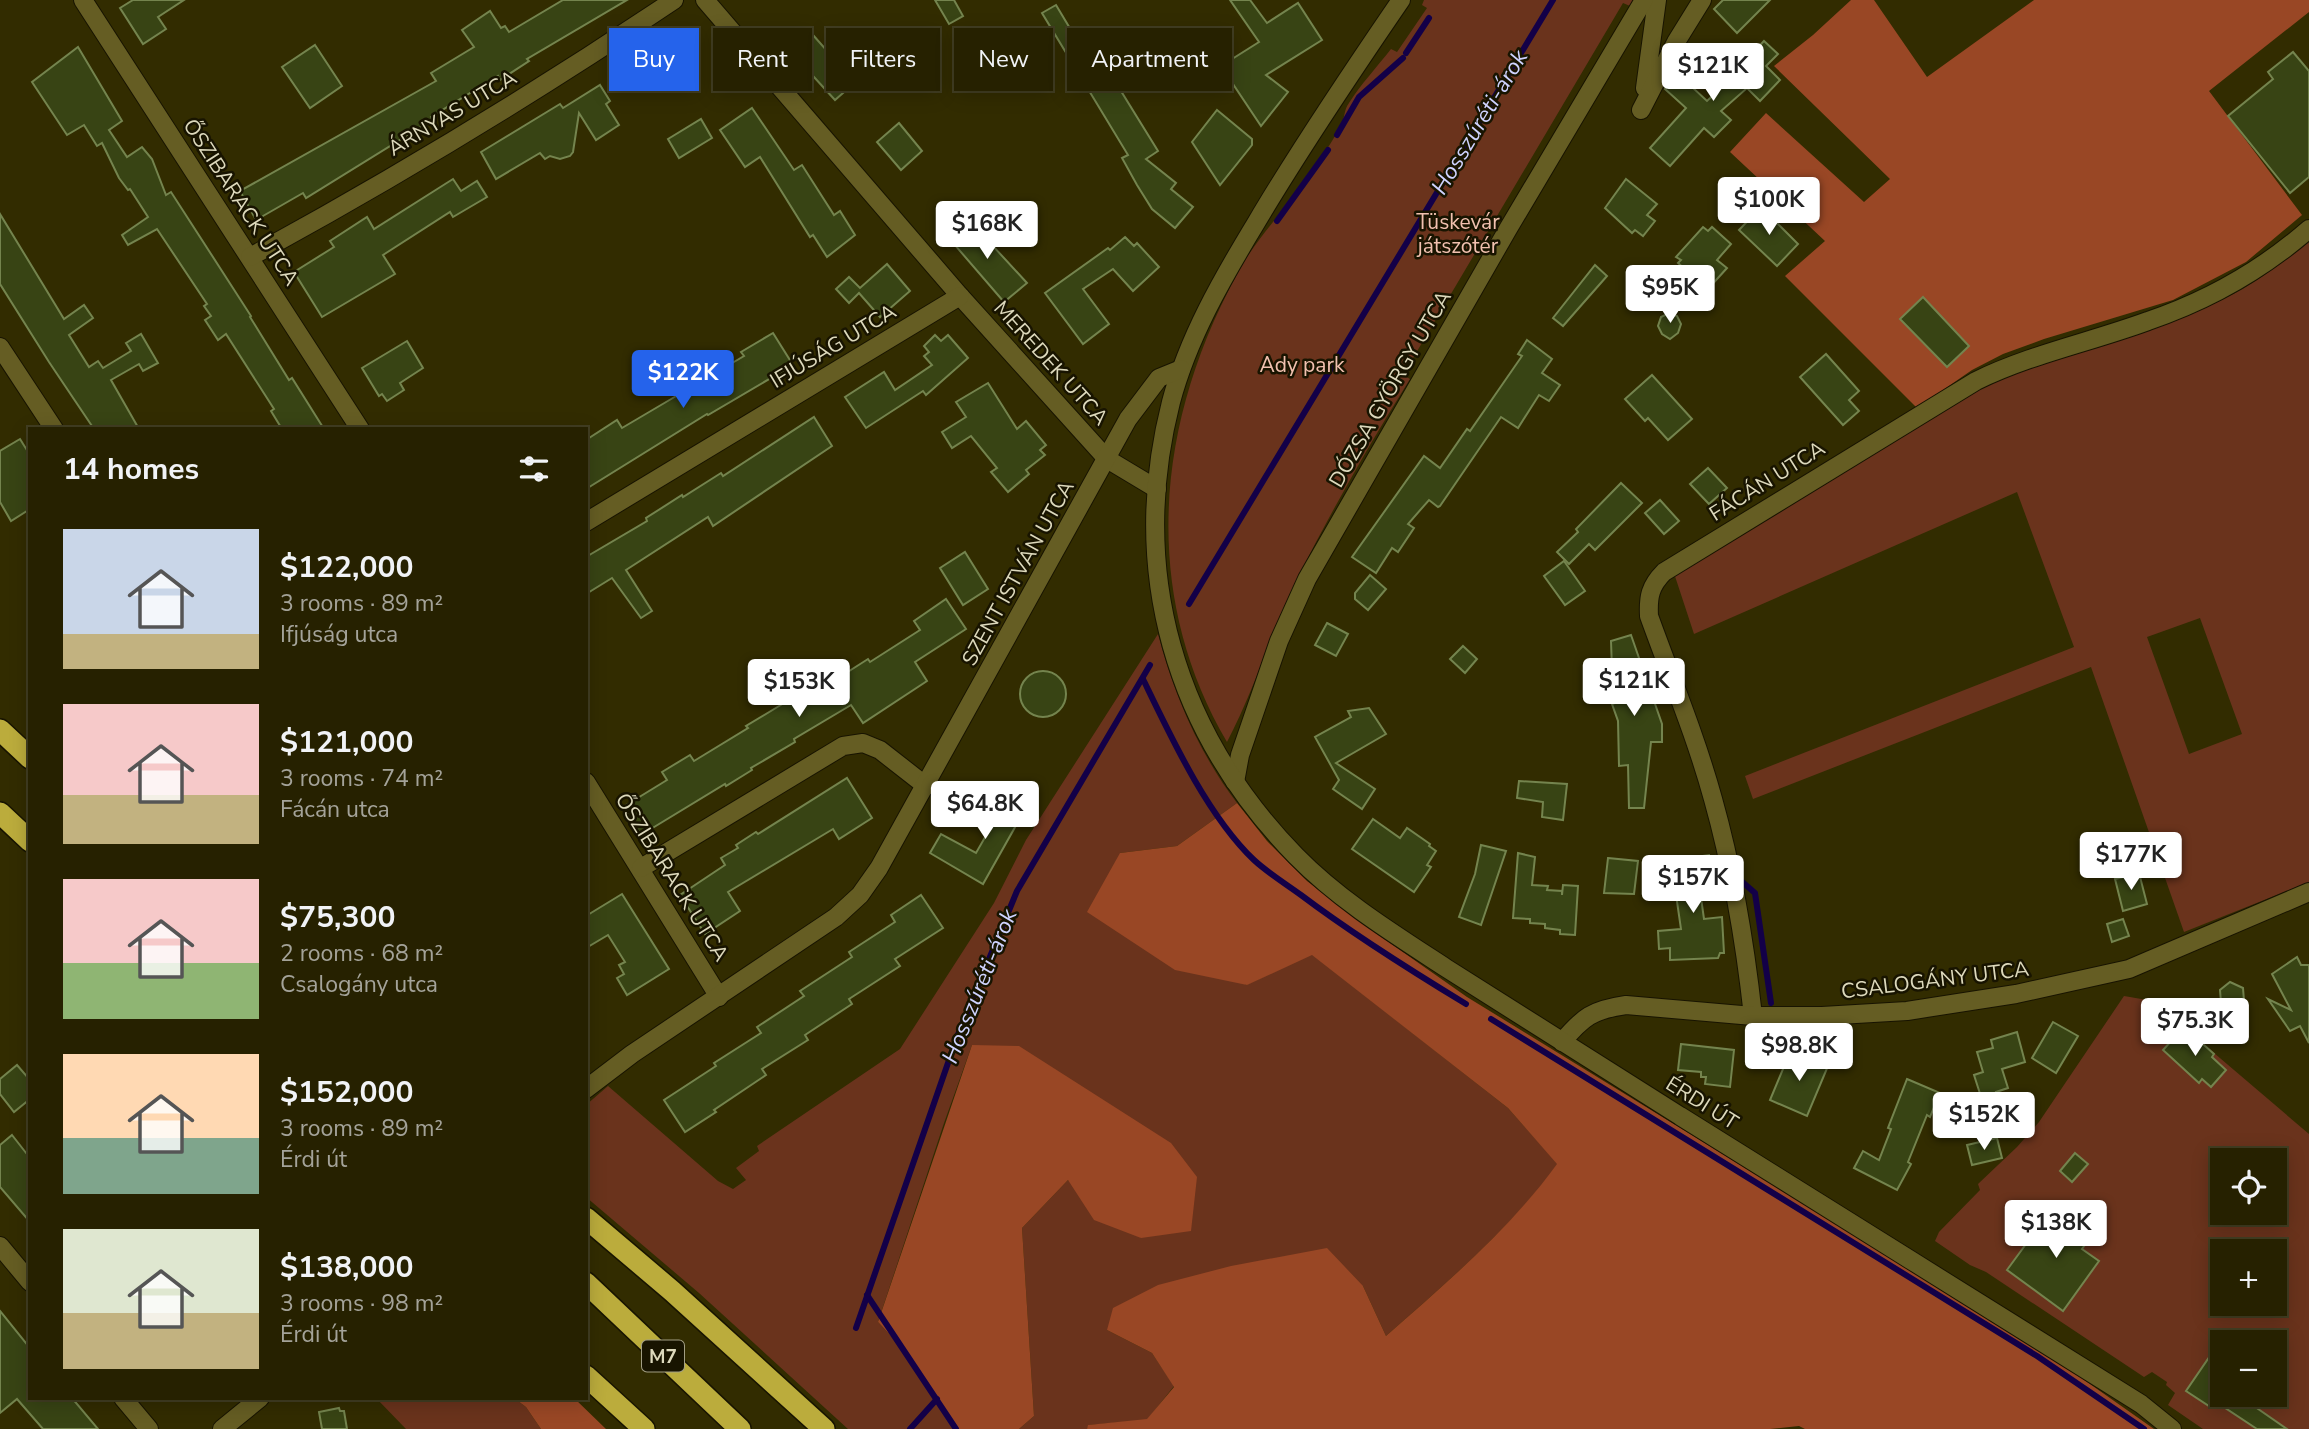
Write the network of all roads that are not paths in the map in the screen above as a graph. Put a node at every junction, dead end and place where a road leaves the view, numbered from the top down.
1 (83, 0) edge
2 (674, 0) edge
3 (705, 0) edge
4 (1401, 0) edge
5 (1644, 0) edge
6 (1657, 0) edge
7 (1702, 0) edge
8 (1651, 92) junction
9 (1641, 110) dead end
10 (2309, 229) edge
11 (250, 257) junction
12 (960, 296) junction
13 (0, 347) edge
14 (1181, 369) junction
15 (53, 427) edge
16 (359, 427) edge
17 (1107, 458) junction
18 (1157, 489) junction
19 (588, 522) edge
20 (0, 730) edge
21 (28, 756) edge
22 (1234, 782) junction
23 (588, 785) edge
24 (926, 786) junction
25 (0, 813) edge
26 (28, 839) edge
27 (641, 868) junction
28 (2309, 892) edge
29 (719, 997) junction
30 (1753, 1016) junction
31 (1562, 1042) junction
32 (588, 1087) edge
33 (588, 1221) edge
34 (2, 1251) edge
35 (28, 1280) edge
36 (588, 1285) edge
37 (588, 1378) edge
38 (777, 1389) junction
39 (125, 1400) edge
40 (258, 1400) edge
41 (149, 1429) edge
42 (222, 1429) edge
43 (644, 1429) edge
44 (740, 1429) edge
45 (818, 1429) edge
46 (824, 1429) edge
47 (2172, 1429) edge

1 - 11 street, ŐSZIBARACK UTCA
2 - 11 street, ÁRNYAS UTCA
3 - 12 street, MEREDEK UTCA
4 - 14 street
5 - 22 street, DÓZSA GYÖRGY UTCA
6 - 8 street
7 - 8 street
8 - 9 street
10 - 30 street, FÁCÁN UTCA
11 - 16 street, ŐSZIBARACK UTCA
12 - 17 street, MEREDEK UTCA
12 - 19 street, IFJÚSÁG UTCA
13 - 15 street
14 - 17 street, SZENT ISTVÁN UTCA
14 - 18 street, ÉRDI ÚT
17 - 18 street, MEREDEK UTCA
17 - 24 street, SZENT ISTVÁN UTCA
18 - 22 street, ÉRDI ÚT
20 - 21 highway
22 - 31 street, ÉRDI ÚT
23 - 27 street, ŐSZIBARACK UTCA
24 - 27 street
24 - 29 street, SZENT ISTVÁN UTCA
25 - 26 highway
27 - 29 street, ŐSZIBARACK UTCA
28 - 30 street, CSALOGÁNY UTCA
29 - 32 street, SZENT ISTVÁN UTCA
30 - 31 street, CSALOGÁNY UTCA
31 - 47 street, ÉRDI ÚT
33 - 38 highway
34 - 35 street
36 - 44 highway, M7
37 - 43 highway
38 - 45 highway
38 - 46 highway
39 - 41 street
40 - 42 street

